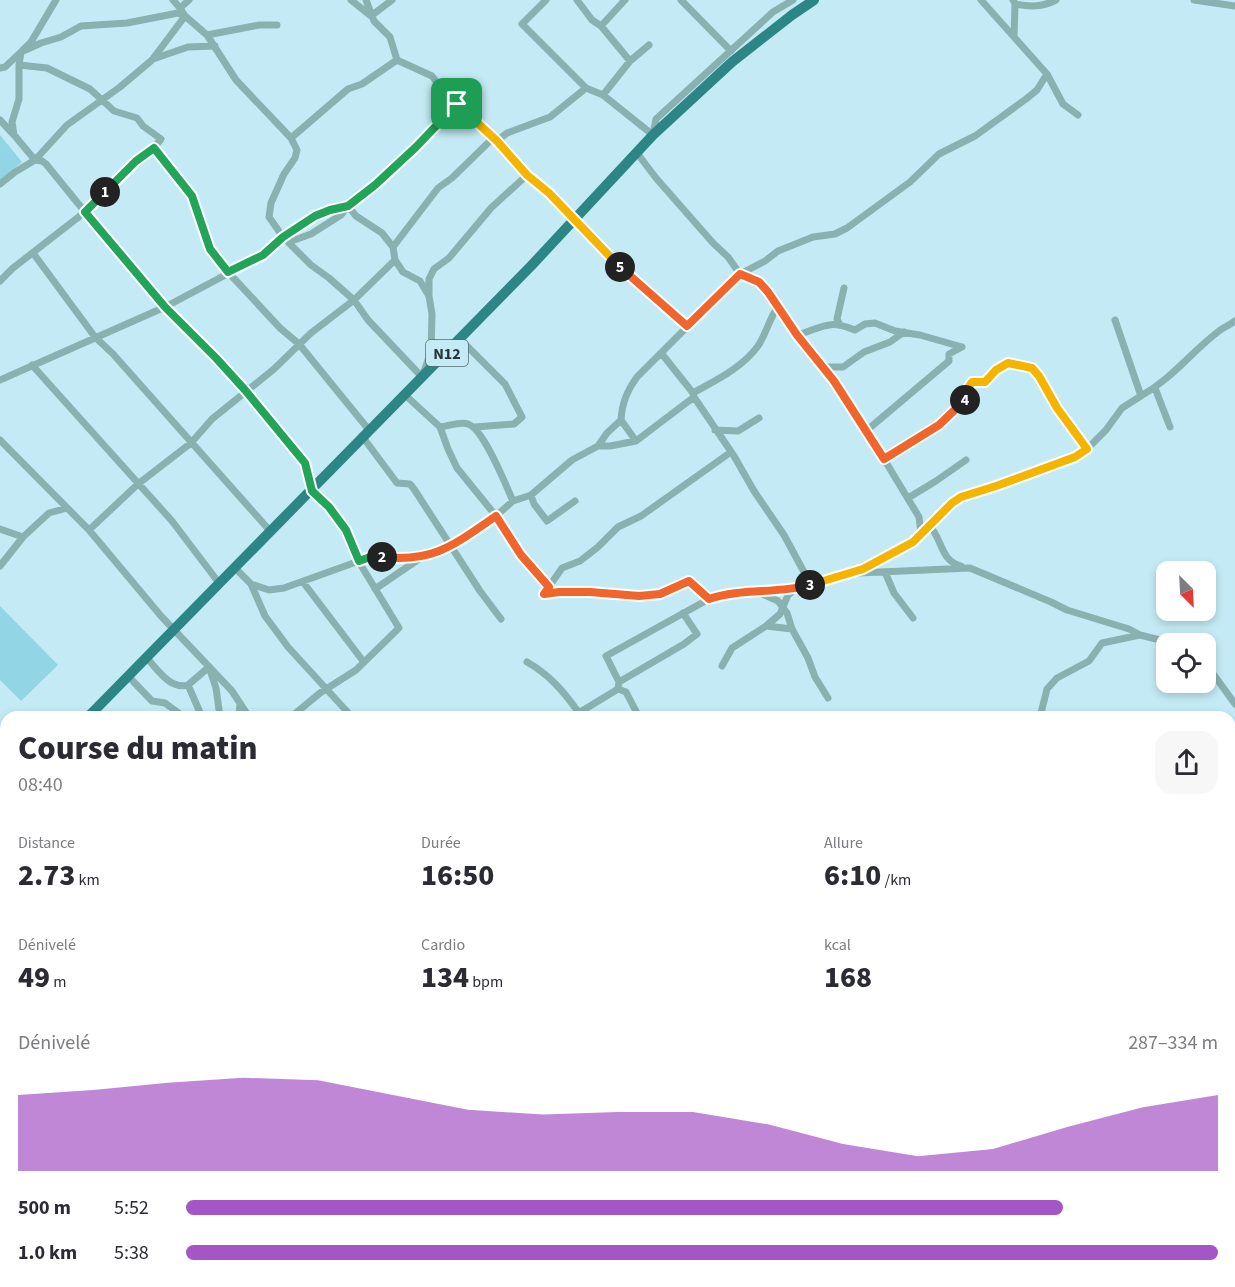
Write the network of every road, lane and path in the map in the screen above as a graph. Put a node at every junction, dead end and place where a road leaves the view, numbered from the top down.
1 (56, 0) edge
2 (173, 0) edge
3 (189, 0) edge
4 (351, 0) edge
5 (366, 0) edge
6 (392, 0) edge
7 (546, 0) edge
8 (577, 0) edge
9 (625, 0) edge
10 (681, 0) edge
11 (793, 0) edge
12 (814, 0) edge
13 (981, 0) edge
14 (1056, 0) edge
15 (1194, 0) edge
16 (1014, 2) edge
17 (1235, 6) edge
18 (180, 8) junction
19 (185, 16) junction
20 (371, 16) junction
21 (277, 25) dead end
22 (601, 26) junction
23 (207, 35) junction
24 (1014, 37) junction
25 (649, 45) dead end
26 (215, 46) junction
27 (731, 51) junction
28 (21, 52) junction
29 (152, 60) junction
30 (397, 60) junction
31 (630, 61) junction
32 (19, 65) junction
33 (0, 68) edge
34 (1047, 74) junction
35 (586, 88) junction
36 (603, 95) junction
37 (103, 99) junction
38 (457, 104) junction
39 (1078, 115) dead end
40 (0, 120) edge
41 (14, 135) junction
42 (653, 135) junction
43 (291, 138) junction
44 (495, 140) junction
45 (154, 148) junction
46 (637, 153) junction
47 (35, 160) junction
48 (527, 175) junction
49 (0, 184) edge
50 (348, 206) junction
51 (85, 212) junction
52 (574, 220) junction
53 (286, 239) junction
54 (393, 247) junction
55 (33, 254) junction
56 (395, 260) junction
57 (228, 272) junction
58 (740, 274) junction
59 (0, 280) edge
60 (844, 288) dead end
61 (429, 297) junction
62 (354, 300) junction
63 (165, 307) junction
64 (777, 308) junction
65 (1115, 320) dead end
66 (1235, 321) edge
67 (838, 323) junction
68 (687, 326) junction
69 (904, 332) junction
70 (797, 335) junction
71 (95, 337) junction
72 (460, 339) junction
73 (299, 344) junction
74 (662, 354) junction
75 (32, 365) junction
76 (824, 367) junction
77 (422, 377) junction
78 (0, 380) edge
79 (1155, 388) junction
80 (245, 390) junction
81 (404, 394) junction
82 (693, 395) junction
83 (1141, 396) junction
84 (759, 418) dead end
85 (621, 420) junction
86 (475, 427) junction
87 (1170, 427) dead end
88 (441, 428) junction
89 (715, 430) junction
90 (866, 431) junction
91 (366, 433) junction
92 (0, 440) edge
93 (636, 441) junction
94 (191, 443) junction
95 (598, 446) junction
96 (1087, 449) junction
97 (731, 452) junction
98 (884, 459) junction
99 (966, 460) dead end
100 (138, 484) junction
101 (312, 491) junction
102 (531, 495) junction
103 (908, 498) junction
104 (513, 501) junction
105 (575, 501) dead end
106 (67, 508) junction
107 (496, 516) junction
108 (930, 526) junction
109 (0, 529) edge
110 (89, 530) junction
111 (271, 532) junction
112 (921, 534) junction
113 (23, 537) junction
114 (451, 546) junction
115 (419, 559) junction
116 (359, 561) junction
117 (0, 566) edge
118 (235, 568) junction
119 (970, 568) junction
120 (885, 572) junction
121 (850, 573) junction
122 (303, 582) junction
123 (219, 584) junction
124 (251, 584) junction
125 (811, 585) junction
126 (549, 587) junction
127 (375, 589) junction
128 (795, 589) junction
129 (760, 592) junction
130 (709, 599) junction
131 (782, 606) junction
132 (683, 613) junction
133 (913, 618) dead end
134 (501, 619) dead end
135 (766, 626) junction
136 (792, 629) junction
137 (175, 630) junction
138 (1140, 635) junction
139 (1156, 639) edge
140 (146, 657) junction
141 (363, 661) junction
142 (528, 662) dead end
143 (722, 666) dead end
144 (209, 667) junction
145 (128, 676) junction
146 (1216, 678) edge
147 (188, 685) junction
148 (619, 686) junction
149 (327, 688) junction
150 (828, 698) dead end
151 (240, 703) junction
152 (1235, 704) edge
153 (94, 711) edge
154 (176, 711) edge
155 (199, 711) edge
156 (219, 711) edge
157 (239, 711) edge
158 (245, 711) edge
159 (298, 711) edge
160 (347, 711) edge
161 (578, 711) edge
162 (582, 711) edge
163 (636, 711) edge
164 (1041, 711) edge

1 - 28 street
2 - 18 street
3 - 18 street
4 - 20 street
5 - 20 street
6 - 20 street
7 - 35 street
8 - 22 street
9 - 22 street
10 - 27 street
11 - 27 street
12 - 42 main road, N12
13 - 24 street
14 - 16 street
15 - 17 street
16 - 24 street
18 - 19 street
19 - 23 street
19 - 28 street
19 - 29 street
20 - 30 street
21 - 23 street
22 - 31 street
23 - 26 street
24 - 34 street
25 - 31 street
26 - 29 street
26 - 43 street
27 - 42 street
28 - 32 street
28 - 33 street
29 - 37 street
30 - 38 street
30 - 43 street
31 - 36 street
32 - 37 street
32 - 41 street
34 - 39 street
34 - 58 street
35 - 36 street
35 - 44 street
36 - 42 street
37 - 45 street
37 - 47 street
38 - 44 street
38 - 50 street
40 - 41 street
41 - 47 street
42 - 46 main road, N12
43 - 53 street
44 - 48 street
44 - 54 street
45 - 51 street
45 - 57 street
46 - 52 main road, N12
46 - 58 street
47 - 49 street
47 - 51 street
48 - 52 street
48 - 61 street
50 - 53 street
50 - 53 street
50 - 54 street
51 - 55 street
51 - 63 street
52 - 68 street
52 - 72 main road, N12
53 - 57 street
53 - 62 street
54 - 56 street
55 - 59 street
55 - 71 street
56 - 61 street
56 - 62 street
57 - 63 street
57 - 73 street
58 - 64 street
58 - 68 street
60 - 67 street
61 - 77 street
62 - 73 street
62 - 77 street
63 - 71 street
63 - 80 street
64 - 70 street
64 - 82 street
65 - 83 street
66 - 79 street
67 - 69 street
67 - 70 street
68 - 74 street
69 - 76 street
69 - 90 street
70 - 76 street
71 - 75 street
71 - 94 street
72 - 77 main road, N12
72 - 86 street
73 - 80 street
73 - 91 street
74 - 82 street
74 - 85 street
75 - 78 street
75 - 100 street
76 - 90 street
77 - 81 main road, N12
79 - 83 street
79 - 87 street
80 - 94 street
80 - 101 street
81 - 88 street
81 - 91 main road, N12
82 - 89 street
82 - 93 street
83 - 96 street
84 - 89 street
85 - 93 street
85 - 95 street
86 - 88 street
86 - 104 street
88 - 107 street
89 - 97 street
90 - 98 street
91 - 101 main road, N12
91 - 114 street
92 - 106 street
93 - 95 street
94 - 100 street
94 - 111 street
95 - 102 street
96 - 98 street
96 - 108 street
97 - 125 street
97 - 126 street
98 - 103 street
99 - 103 street
100 - 110 street
100 - 123 street
101 - 111 main road, N12
101 - 116 street
102 - 104 street
102 - 105 street
103 - 112 street
104 - 107 street
106 - 110 street
106 - 113 street
107 - 114 street
107 - 126 street
108 - 112 street
108 - 119 street
109 - 113 street
110 - 137 street
111 - 118 main road, N12
112 - 121 street
113 - 117 street
114 - 115 street
114 - 134 street
115 - 116 street
115 - 127 street
116 - 122 street
116 - 127 street
118 - 123 main road, N12
118 - 124 street
119 - 120 street
119 - 138 street
120 - 121 street
120 - 133 street
121 - 125 street
122 - 124 street
122 - 141 street
123 - 137 main road, N12
124 - 149 street
125 - 128 street
126 - 130 street
127 - 141 street
128 - 129 street
128 - 131 street
129 - 130 street
129 - 131 street
130 - 132 street
131 - 135 street
131 - 136 street
132 - 148 street
132 - 148 street
135 - 136 street
135 - 143 street
136 - 150 street
137 - 140 main road, N12
137 - 144 street
138 - 139 street
138 - 164 street
140 - 145 main road, N12
140 - 147 street
141 - 149 street
142 - 161 street
144 - 147 street
144 - 151 street
144 - 156 street
145 - 153 main road, N12
145 - 154 street
146 - 152 street
147 - 155 street
148 - 162 street
148 - 163 street
149 - 159 street
149 - 160 street
151 - 157 street
151 - 158 street

